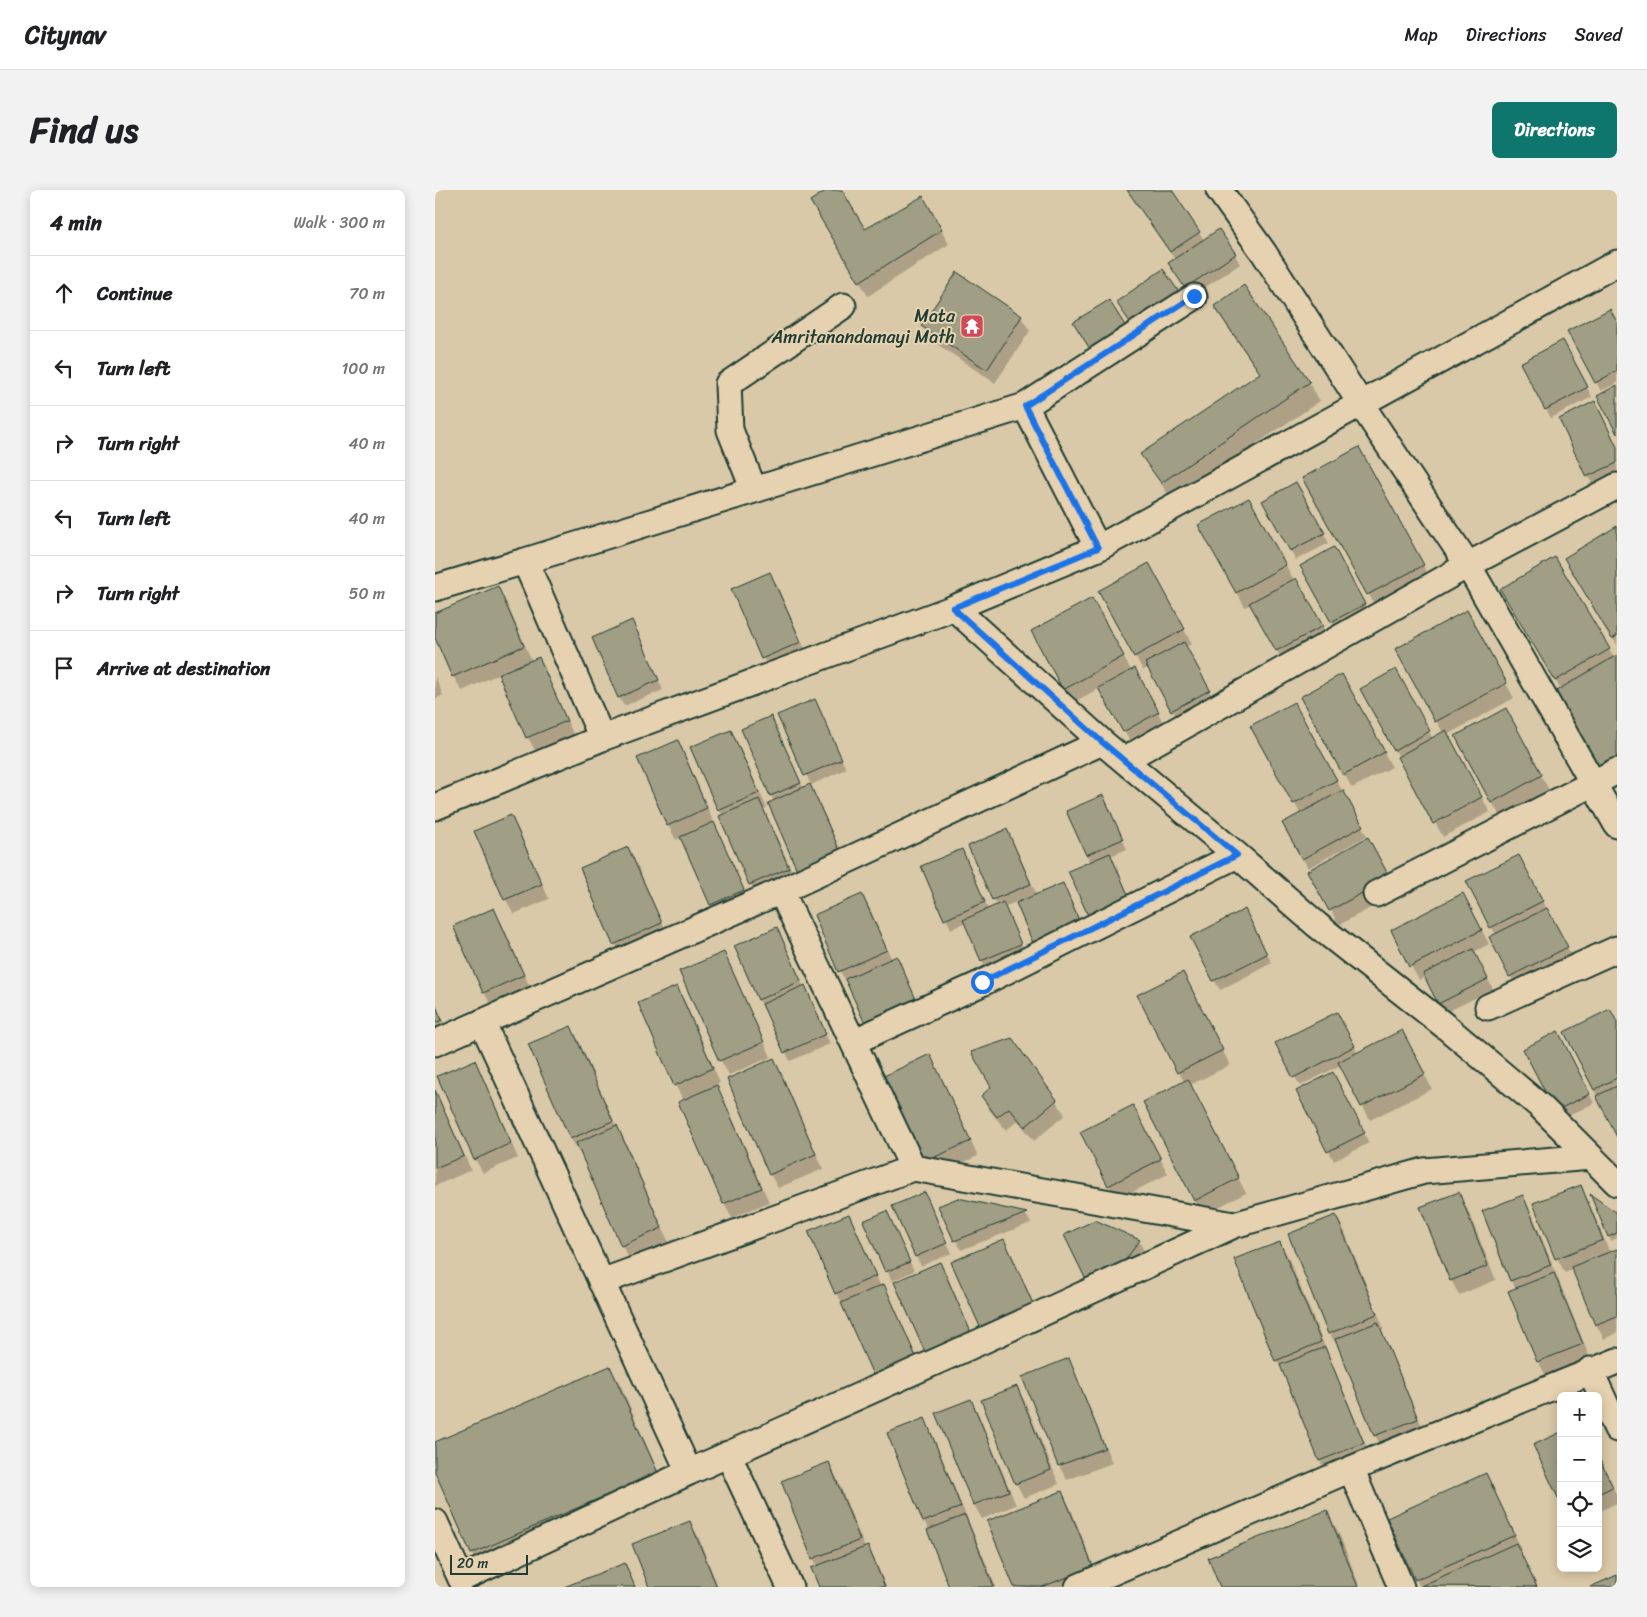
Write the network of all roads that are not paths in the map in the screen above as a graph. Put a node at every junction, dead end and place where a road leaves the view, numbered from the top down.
1 (1219, 190) edge
2 (1617, 264) edge
3 (1194, 296) dead end
4 (843, 306) dead end
5 (1361, 404) junction
6 (1025, 406) junction
7 (1617, 486) edge
8 (754, 490) junction
9 (1098, 548) junction
10 (525, 561) junction
11 (1469, 565) junction
12 (435, 588) edge
13 (953, 608) junction
14 (601, 738) junction
15 (1102, 742) junction
16 (1125, 760) junction
17 (1617, 771) edge
18 (1593, 783) junction
19 (435, 807) edge
20 (1617, 825) edge
21 (1237, 855) junction
22 (781, 891) junction
23 (1376, 894) dead end
24 (1617, 950) edge
25 (1488, 1007) dead end
26 (482, 1022) junction
27 (853, 1042) junction
28 (435, 1043) edge
29 (1591, 1157) junction
30 (913, 1168) junction
31 (1617, 1183) edge
32 (1234, 1225) junction
33 (601, 1282) junction
34 (1617, 1361) edge
35 (1591, 1370) junction
36 (1617, 1428) edge
37 (728, 1454) junction
38 (1351, 1469) junction
39 (689, 1472) junction
40 (435, 1522) edge
41 (452, 1583) edge
42 (1081, 1586) edge
43 (790, 1587) edge
44 (1401, 1587) edge

1 - 5 street
2 - 5 street
3 - 6 street
4 - 8 street
5 - 9 street
5 - 11 street
6 - 8 street
6 - 9 street
7 - 11 street
8 - 10 street
9 - 13 street
10 - 12 street
10 - 14 street
11 - 16 street
11 - 18 street
13 - 14 street
13 - 15 street
14 - 19 street
15 - 16 street
15 - 22 street
16 - 21 street
17 - 18 street
18 - 20 street
18 - 23 street
21 - 27 street
21 - 29 street
22 - 26 street
22 - 27 street
24 - 25 street
26 - 28 street
26 - 33 street
27 - 30 street
29 - 31 street
29 - 32 street
30 - 32 street
30 - 33 street
32 - 37 street
33 - 39 street
34 - 35 street
35 - 36 street
35 - 38 street
37 - 39 street
37 - 43 street
38 - 42 street
38 - 44 street
39 - 41 street
40 - 41 street

